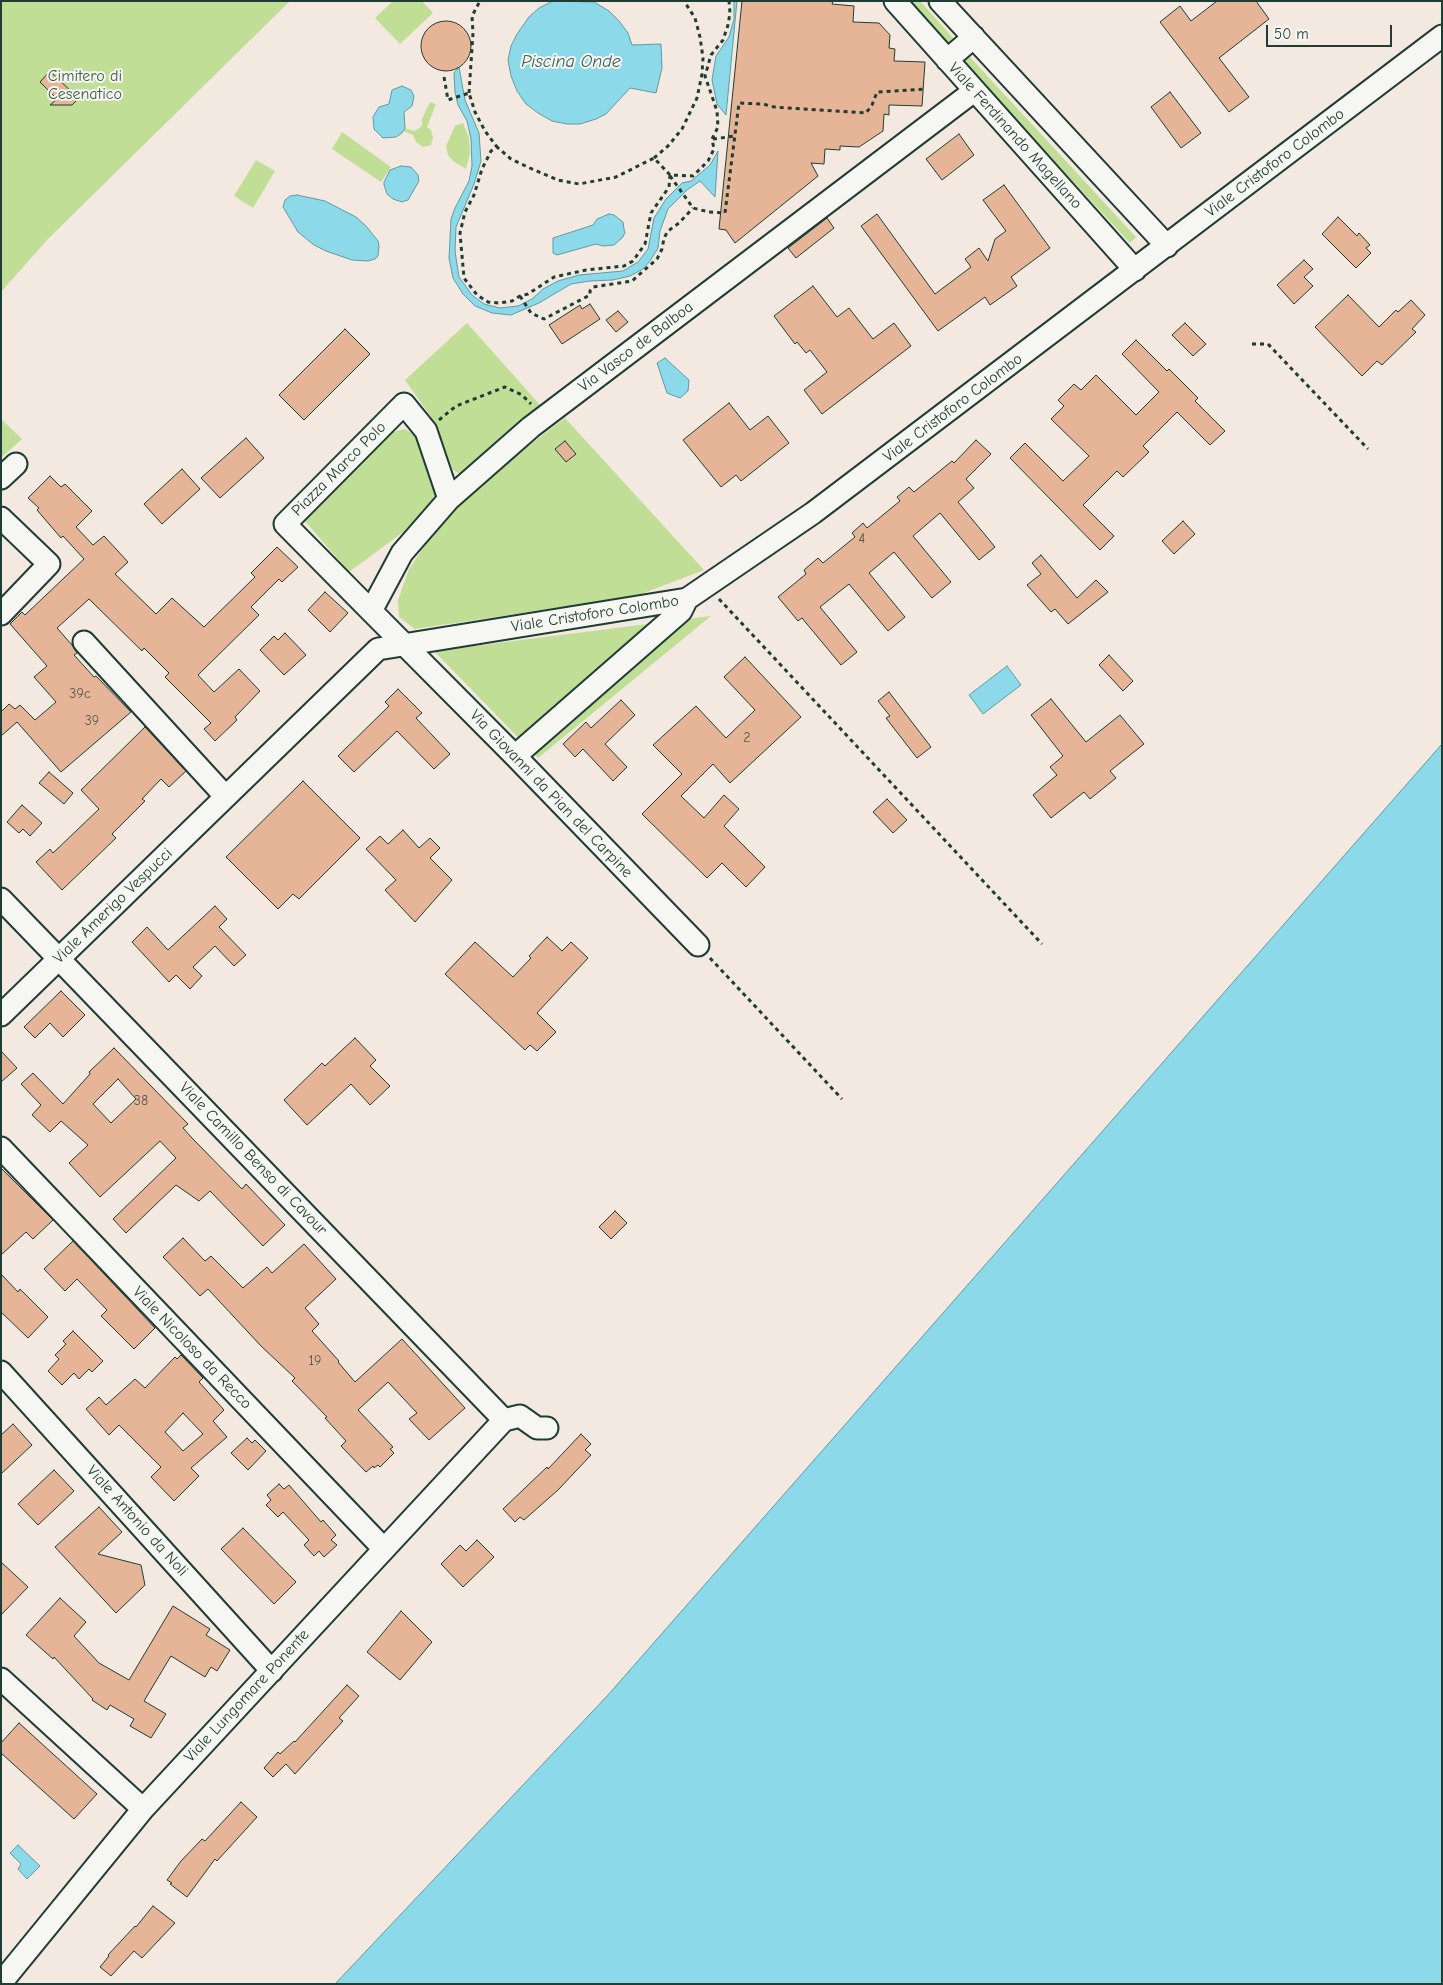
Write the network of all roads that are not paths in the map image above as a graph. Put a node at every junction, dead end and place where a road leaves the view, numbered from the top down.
1 (895, 1) edge
2 (940, 1) edge
3 (1442, 36) edge
4 (974, 37) junction
5 (947, 60) junction
6 (974, 91) junction
7 (1167, 246) junction
8 (1135, 270) junction
9 (16, 464) dead end
10 (1, 478) edge
11 (449, 499) junction
12 (1, 518) edge
13 (687, 599) junction
14 (371, 611) junction
15 (1, 614) edge
16 (84, 642) dead end
17 (404, 644) junction
18 (515, 756) junction
19 (225, 796) junction
20 (1, 899) edge
21 (698, 945) road end
22 (60, 958) junction
23 (1, 1015) edge
24 (1, 1148) edge
25 (1, 1372) edge
26 (504, 1420) junction
27 (547, 1428) dead end
28 (383, 1548) junction
29 (272, 1670) junction
30 (1, 1679) edge
31 (143, 1808) junction
32 (1, 1983) edge

1 - 5 street, Viale Ferdinando Magellano
2 - 4 street
3 - 7 street, Viale Cristoforo Colombo
4 - 5 street
4 - 7 street
5 - 6 street, Viale Ferdinando Magellano
6 - 8 street, Viale Ferdinando Magellano
6 - 11 street, Via Vasco de Balboa
7 - 8 street, Viale Cristoforo Colombo
8 - 13 street, Viale Cristoforo Colombo
9 - 10 street
11 - 14 street, Via Vasco de Balboa
11 - 14 street, Piazza Marco Polo
12 - 15 street
13 - 17 street, Viale Cristoforo Colombo
13 - 18 street
14 - 17 street
16 - 19 street
17 - 18 street, Via Giovanni da Pian del Carpine
17 - 19 street, Viale Amerigo Vespucci
18 - 21 street, Via Giovanni da Pian del Carpine
19 - 22 street, Viale Amerigo Vespucci
20 - 22 street, Viale Camillo Benso di Cavour
22 - 23 street, Viale Amerigo Vespucci
22 - 26 street, Viale Camillo Benso di Cavour
24 - 28 street, Viale Nicoloso da Recco
25 - 29 street, Viale Antonio da Noli
26 - 27 street
26 - 28 street, Viale Lungomare Ponente
28 - 29 street, Viale Lungomare Ponente
29 - 31 street, Viale Lungomare Ponente
30 - 31 street
31 - 32 street, Viale Lungomare Ponente

